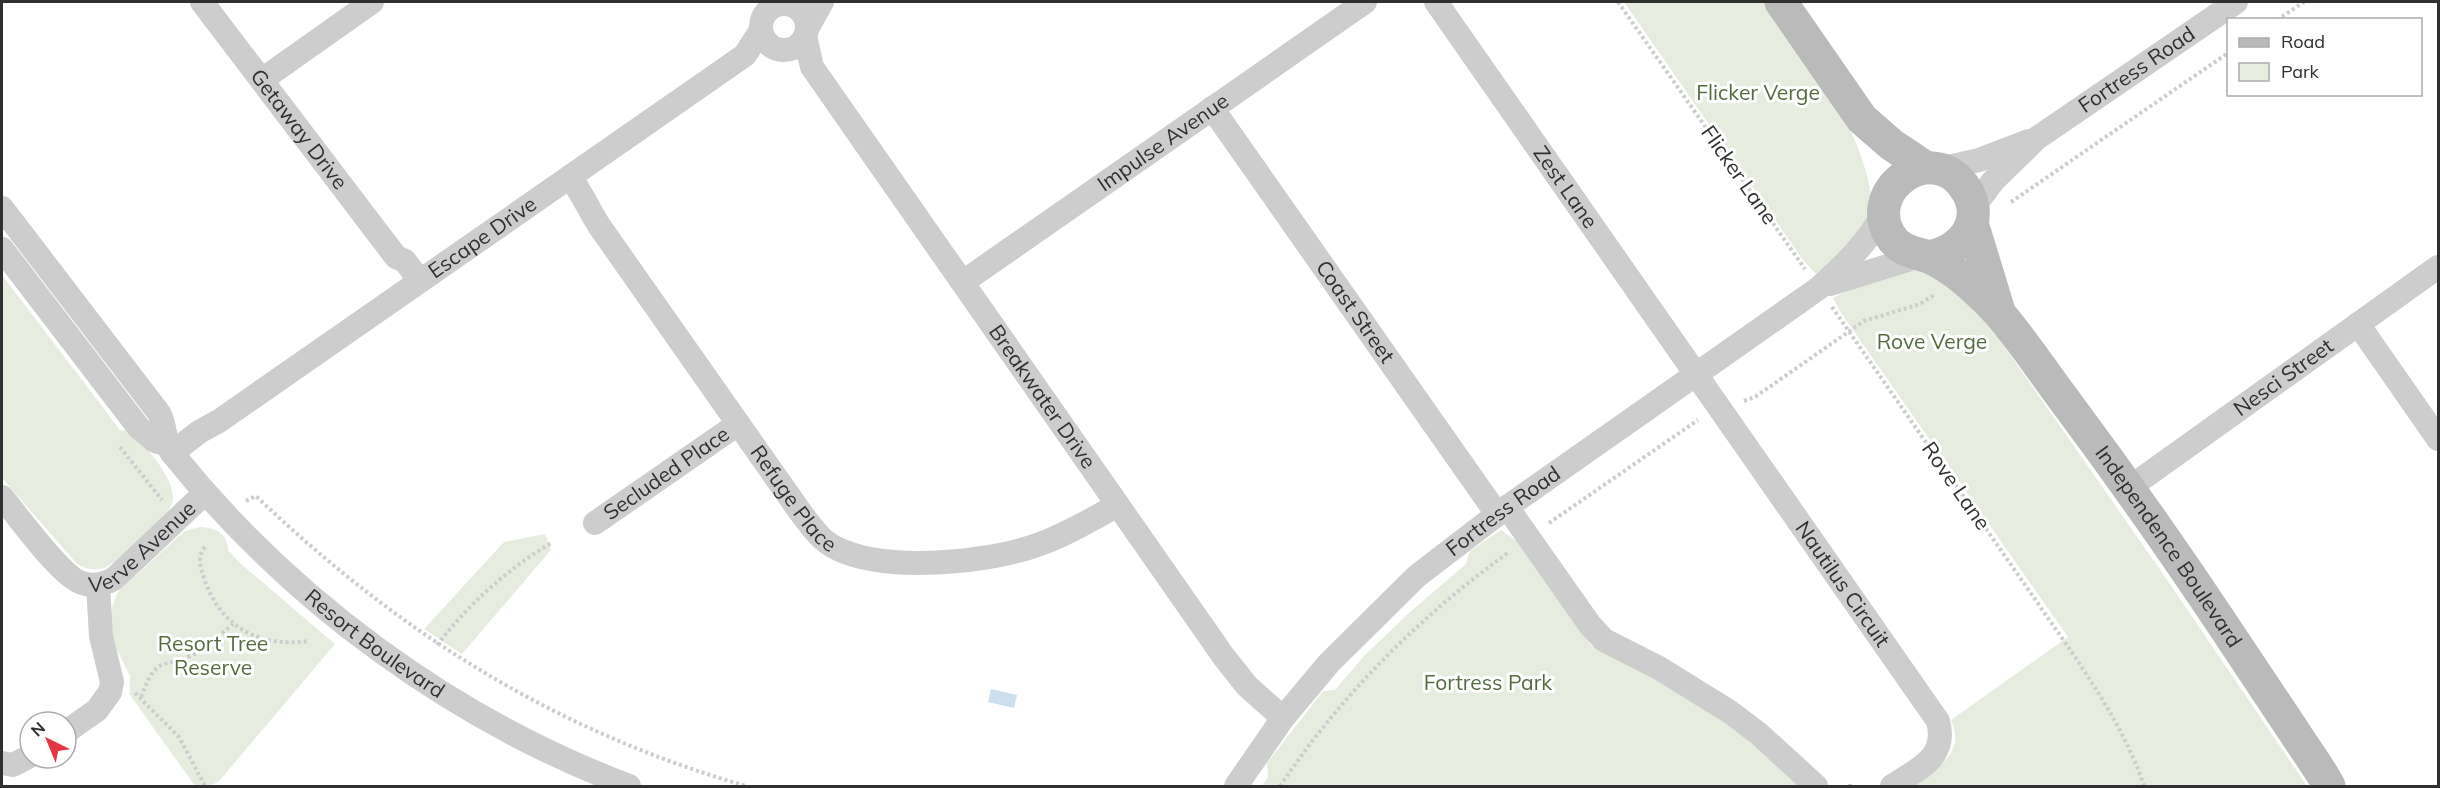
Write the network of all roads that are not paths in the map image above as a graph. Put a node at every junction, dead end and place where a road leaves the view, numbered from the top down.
1 (202, 2) edge
2 (372, 2) edge
3 (822, 2) edge
4 (1365, 2) edge
5 (1436, 2) edge
6 (1781, 2) edge
7 (2236, 2) edge
8 (793, 3) edge
9 (768, 30) edge
10 (806, 33) junction
11 (812, 67) junction
12 (262, 79) junction
13 (1212, 108) junction
14 (1862, 118) junction
15 (2037, 138) junction
16 (1933, 168) junction
17 (567, 179) junction
18 (1885, 205) junction
19 (2, 208) edge
20 (1972, 215) junction
21 (2, 249) edge
22 (1924, 256) junction
23 (2439, 267) edge
24 (963, 282) junction
25 (416, 284) junction
26 (1819, 288) junction
27 (2001, 315) junction
28 (2358, 324) junction
29 (1696, 373) junction
30 (137, 385) junction
31 (118, 400) junction
32 (738, 424) junction
33 (2439, 439) edge
34 (173, 453) junction
35 (2129, 488) junction
36 (205, 493) junction
37 (2, 497) edge
38 (1118, 505) junction
39 (1502, 511) junction
40 (595, 523) dead end
41 (98, 585) junction
42 (1283, 718) junction
43 (78, 723) edge
44 (18, 762) edge
45 (2, 764) edge
46 (609, 783) edge
47 (1236, 786) edge
48 (1816, 786) edge
49 (1892, 786) edge
50 (2329, 786) edge

1 - 12 street, Getaway Drive
2 - 12 street
3 - 10 street
4 - 13 street, Impulse Avenue
5 - 29 street, Zest Lane
6 - 14 street
7 - 15 street, Fortress Road
8 - 9 street
8 - 10 street
9 - 10 street
9 - 11 street, Breakwater Drive
9 - 17 street, Escape Drive
10 - 11 street, Breakwater Drive
11 - 24 street, Breakwater Drive
12 - 25 street, Getaway Drive
13 - 24 street, Impulse Avenue
13 - 39 street, Coast Street
14 - 16 street
14 - 18 street
15 - 16 street, Fortress Road
15 - 20 street, Fortress Road
16 - 18 street
16 - 20 street
17 - 25 street, Escape Drive
17 - 32 street, Refuge Place
18 - 22 street
18 - 26 street, Fortress Road
19 - 30 street, Resort Boulevard
20 - 22 street
20 - 27 street, Independence Boulevard
21 - 31 street, Resort Boulevard
22 - 26 street, Fortress Road
22 - 27 street, Independence Boulevard
23 - 28 street, Nesci Street
24 - 38 street, Breakwater Drive
25 - 34 street, Escape Drive
26 - 29 street, Fortress Road
27 - 35 street, Independence Boulevard
28 - 33 street
28 - 35 street, Nesci Street
29 - 39 street, Fortress Road
29 - 49 street, Nautilus Circuit
30 - 31 street
30 - 34 street, Resort Boulevard
31 - 34 street, Resort Boulevard
32 - 38 street, Refuge Place
32 - 40 street, Secluded Place
34 - 36 street, Resort Boulevard
35 - 50 street, Independence Boulevard
36 - 41 street, Verve Avenue
36 - 46 street, Resort Boulevard
37 - 41 street, Verve Avenue
38 - 42 street, Breakwater Drive
39 - 42 street, Fortress Road
39 - 48 street
41 - 43 street
42 - 47 street, Fortress Road
44 - 45 street

